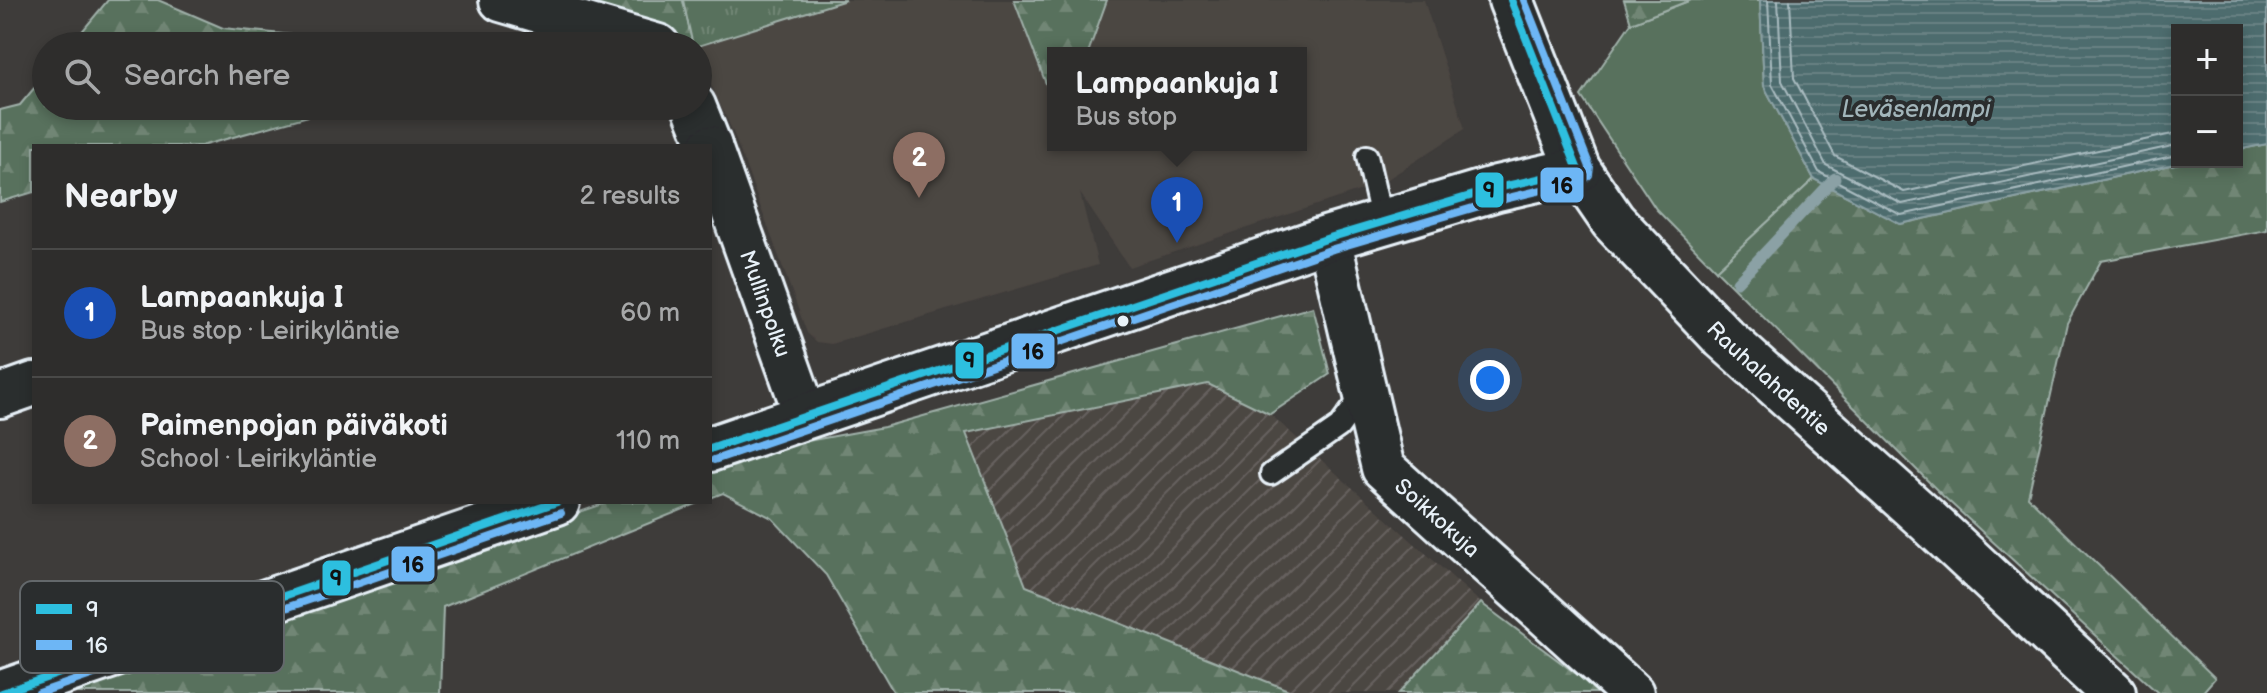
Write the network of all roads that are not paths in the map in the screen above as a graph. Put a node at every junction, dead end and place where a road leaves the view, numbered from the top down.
1 (501, 0) edge
2 (1511, 0) edge
3 (610, 32) edge
4 (699, 120) edge
5 (708, 144) edge
6 (712, 154) edge
7 (1367, 156) dead end
8 (1578, 170) junction
9 (1382, 222) junction
10 (1329, 238) junction
11 (32, 385) edge
12 (1365, 392) junction
13 (0, 396) edge
14 (806, 416) junction
15 (712, 448) edge
16 (1271, 474) dead end
17 (551, 504) edge
18 (284, 596) edge
19 (60, 673) edge
20 (2, 693) edge
21 (1632, 693) edge
22 (2113, 693) edge

1 - 3 street
2 - 8 street, Rauhalahdentie
4 - 5 street, Mullinpolku
6 - 14 street, Mullinpolku
7 - 9 lane
8 - 9 street
8 - 22 street, Rauhalahdentie
9 - 10 street
10 - 12 street, Soikkokuja
10 - 14 street
11 - 13 street
12 - 16 lane
12 - 21 street, Soikkokuja
14 - 15 street
17 - 18 street
19 - 20 street

